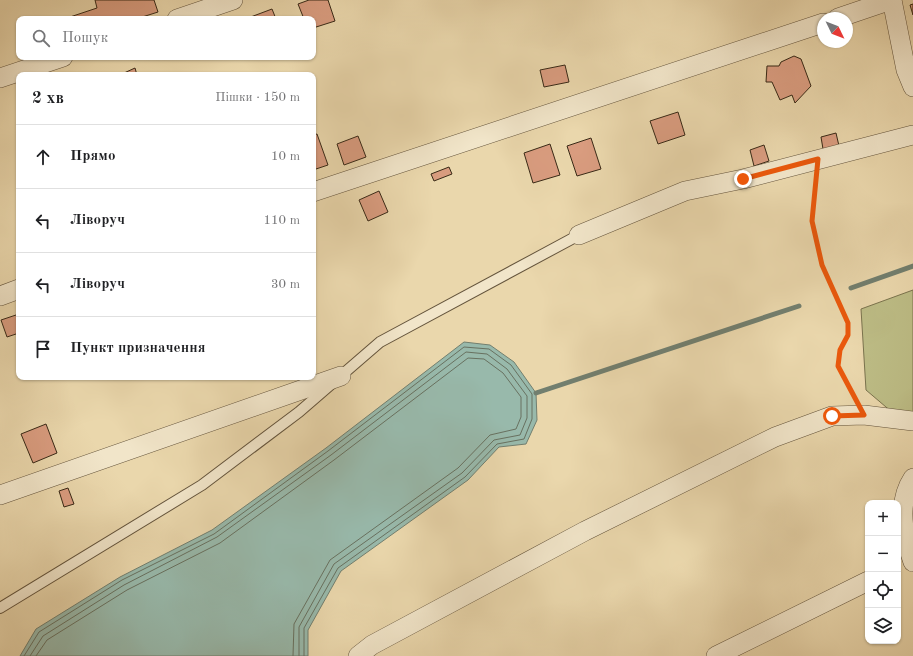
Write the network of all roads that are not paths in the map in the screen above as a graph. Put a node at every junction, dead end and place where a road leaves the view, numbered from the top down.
1 (233, 0) edge
2 (891, 0) edge
3 (853, 13) edge
4 (186, 16) edge
5 (817, 25) edge
6 (54, 60) edge
7 (18, 72) edge
8 (16, 73) edge
9 (0, 78) edge
10 (913, 87) edge
11 (913, 135) edge
12 (316, 191) edge
13 (579, 235) joint
14 (16, 290) edge
15 (0, 296) edge
16 (341, 376) junction
17 (913, 421) edge
18 (913, 478) edge
19 (0, 495) edge
20 (908, 563) edge
21 (865, 582) edge
22 (0, 608) edge
23 (358, 656) edge
24 (716, 656) edge

1 - 4 street
2 - 3 street
2 - 10 street
5 - 12 street
6 - 7 street
8 - 9 street
11 - 13 street
13 - 16 lane
14 - 15 street
16 - 19 street
16 - 22 lane
17 - 23 street
18 - 20 street
21 - 24 street

